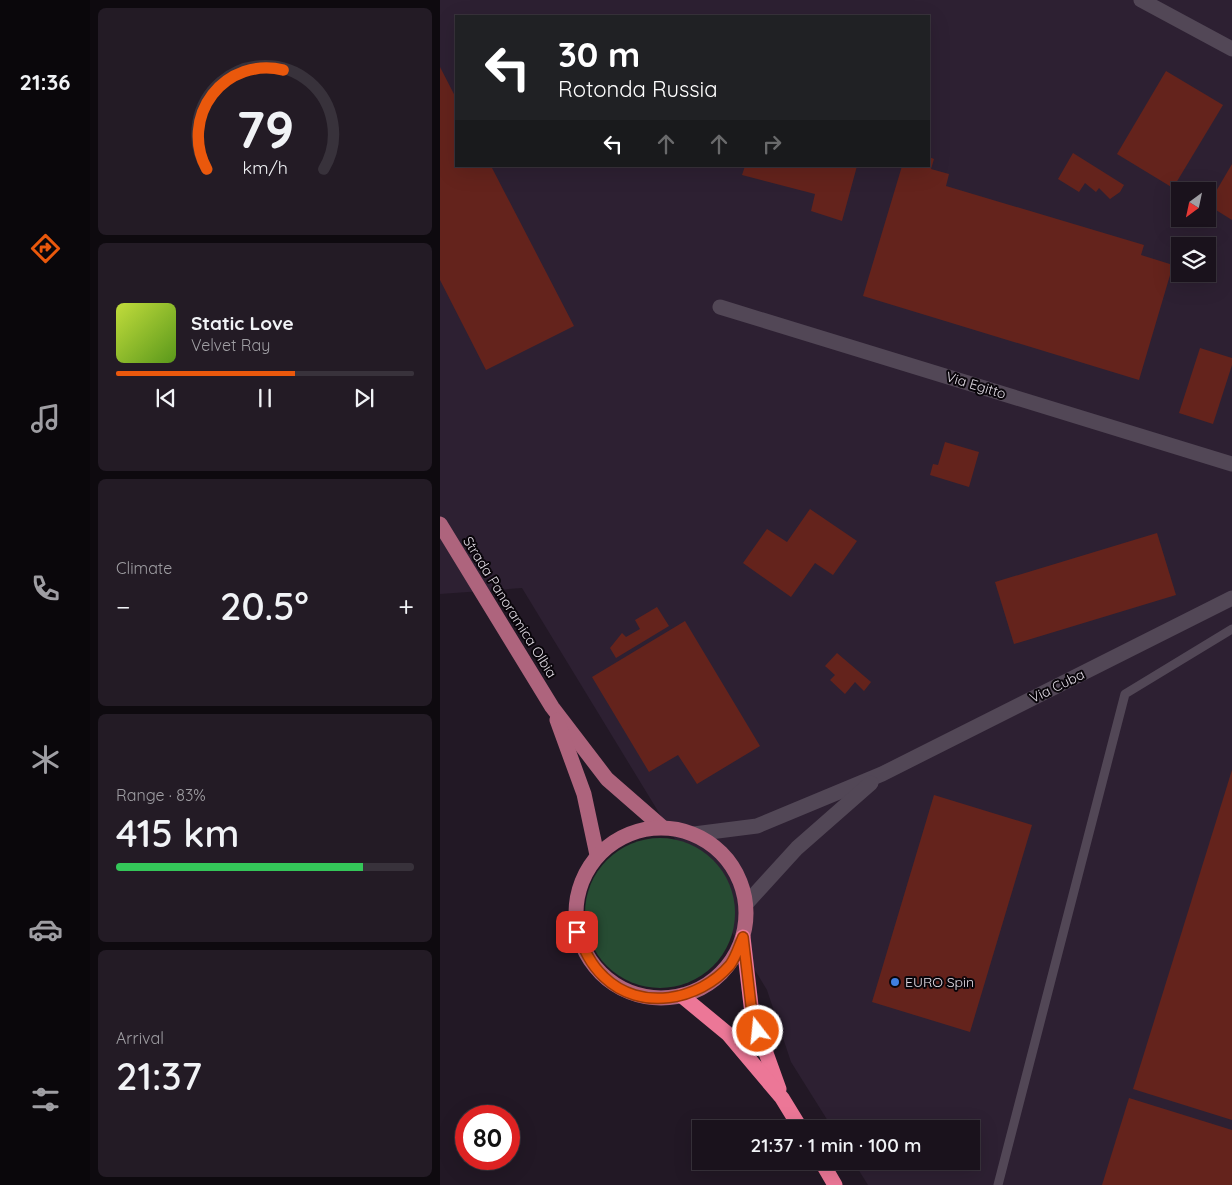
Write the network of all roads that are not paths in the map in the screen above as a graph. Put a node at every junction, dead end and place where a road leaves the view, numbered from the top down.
1 (1141, 0) edge
2 (1232, 49) edge
3 (720, 307) dead end
4 (1232, 464) edge
5 (440, 524) edge
6 (1232, 598) edge
7 (1232, 628) edge
8 (552, 707) junction
9 (882, 774) junction
10 (662, 827) junction
11 (694, 834) junction
12 (597, 855) junction
13 (746, 904) junction
14 (743, 937) junction
15 (682, 996) junction
16 (782, 1098) junction
17 (795, 1120) edge
18 (826, 1170) edge
19 (835, 1185) edge
20 (998, 1185) edge

1 - 2 street
3 - 4 street, Via Egitto
5 - 8 main road, Strada Panoramica Olbia
6 - 9 street, Via Cuba
7 - 20 lane
8 - 10 main road
8 - 12 main road
9 - 11 street, Via Cuba
9 - 13 street, Via Cuba
10 - 11 main road
10 - 12 main road
11 - 13 main road
12 - 15 main road
13 - 14 main road
14 - 15 main road
14 - 16 highway
15 - 16 highway
16 - 17 highway
18 - 19 highway

